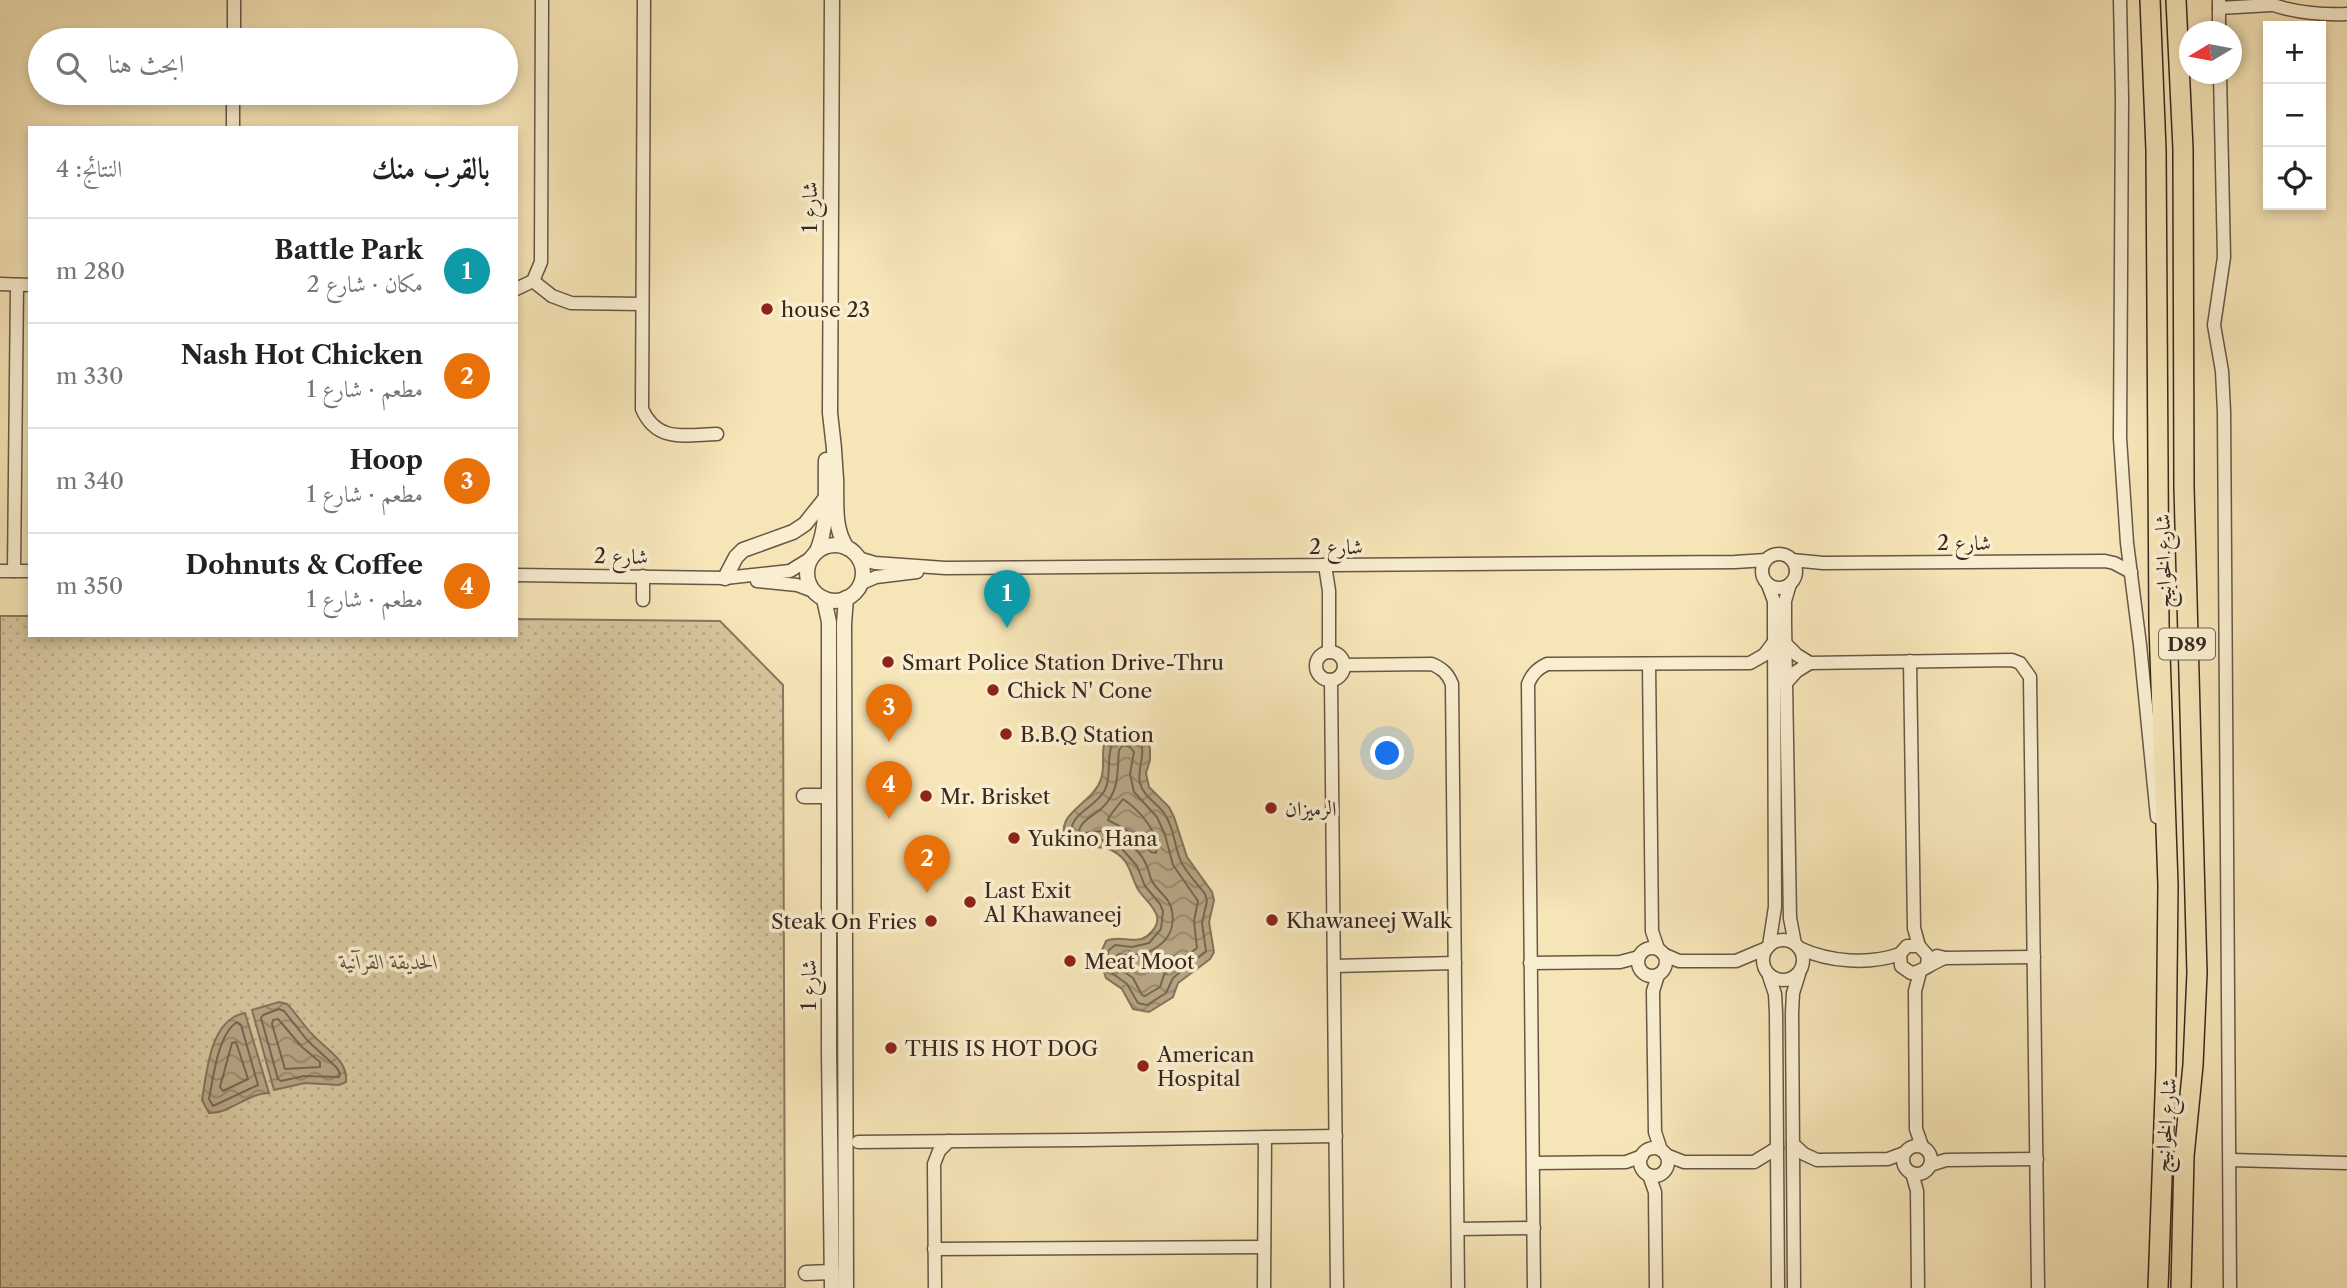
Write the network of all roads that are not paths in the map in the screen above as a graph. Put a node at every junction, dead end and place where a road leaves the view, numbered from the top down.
1 (234, 0) edge
2 (542, 0) edge
3 (644, 0) edge
4 (832, 0) edge
5 (2120, 0) edge
6 (2150, 0) edge
7 (2176, 0) edge
8 (2188, 0) edge
9 (2266, 2) edge
10 (2219, 4) edge
11 (2347, 14) edge
12 (234, 28) edge
13 (2220, 84) edge
14 (2182, 102) junction
15 (233, 105) edge
16 (233, 126) edge
17 (533, 281) junction
18 (0, 285) edge
19 (24, 285) edge
20 (518, 288) edge
21 (642, 304) junction
22 (830, 413) junction
23 (717, 434) dead end
24 (825, 499) junction
25 (2127, 543) junction
26 (852, 553) junction
27 (814, 555) junction
28 (1766, 560) junction
29 (1792, 560) junction
30 (2105, 561) junction
31 (1735, 562) junction
32 (1823, 563) junction
33 (1329, 565) junction
34 (937, 568) junction
35 (0, 571) edge
36 (14, 571) junction
37 (28, 571) edge
38 (2131, 572) junction
39 (518, 575) edge
40 (643, 576) junction
41 (725, 578) junction
42 (1793, 580) junction
43 (1765, 581) junction
44 (860, 584) junction
45 (819, 595) junction
46 (846, 598) junction
47 (643, 600) dead end
48 (1780, 643) junction
49 (1329, 652) junction
50 (1910, 661) junction
51 (1750, 663) junction
52 (1810, 663) junction
53 (1649, 664) junction
54 (1344, 665) junction
55 (1331, 680) junction
56 (1780, 684) junction
57 (804, 796) dead end
58 (829, 796) junction
59 (2168, 885) junction
60 (1797, 946) junction
61 (1768, 947) junction
62 (2034, 957) junction
63 (1832, 959) junction
64 (1914, 959) junction
65 (1736, 961) junction
66 (1652, 962) junction
67 (1455, 963) junction
68 (1530, 963) junction
69 (1334, 966) junction
70 (1800, 972) junction
71 (1769, 975) junction
72 (1655, 1132) junction
73 (1336, 1136) junction
74 (1265, 1137) junction
75 (949, 1141) junction
76 (858, 1142) dead end
77 (919, 1142) junction
78 (1793, 1144) junction
79 (1777, 1147) junction
80 (1663, 1153) junction
81 (2184, 1156) junction
82 (2037, 1159) junction
83 (1818, 1160) junction
84 (1917, 1160) junction
85 (2230, 1160) junction
86 (1684, 1162) junction
87 (1754, 1162) junction
88 (1533, 1163) junction
89 (2347, 1163) edge
90 (934, 1164) junction
91 (1651, 1166) junction
92 (1793, 1176) junction
93 (1777, 1179) junction
94 (1534, 1228) junction
95 (1458, 1229) junction
96 (1264, 1247) junction
97 (934, 1249) junction
98 (832, 1272) junction
99 (806, 1273) dead end
100 (832, 1288) edge
101 (846, 1288) edge
102 (935, 1288) edge
103 (1264, 1288) edge
104 (1337, 1288) edge
105 (1458, 1288) edge
106 (1534, 1288) edge
107 (1656, 1288) edge
108 (1778, 1288) edge
109 (1794, 1288) edge
110 (1917, 1288) edge
111 (2038, 1288) edge
112 (2158, 1288) edge
113 (2181, 1288) edge
114 (2194, 1288) edge
115 (2230, 1288) edge

1 - 12 street
2 - 17 street
3 - 21 street
4 - 22 street, شارع 1
5 - 25 street
6 - 59 highway, شارع الخوانيج / D89
7 - 14 highway, شارع الخوانيج / D89
8 - 14 highway
9 - 10 street
9 - 11 street
13 - 85 street
14 - 81 highway, شارع الخوانيج / D89
15 - 16 street
17 - 20 street
17 - 21 street
18 - 19 street
19 - 36 street
21 - 23 street
22 - 24 street, شارع 1
22 - 26 street, شارع 1
24 - 27 street, شارع 1
24 - 41 street
25 - 30 street
25 - 38 street
26 - 27 street
26 - 34 street, شارع 2
26 - 44 street
27 - 41 street, شارع 2
27 - 45 street
28 - 29 street
28 - 31 street, شارع 2
28 - 43 street
29 - 32 street, شارع 2
29 - 42 street
30 - 32 street, شارع 2
30 - 38 street, شارع 2
31 - 33 street, شارع 2
31 - 43 street
32 - 42 street, شارع 2
33 - 34 street, شارع 2
33 - 49 street
34 - 44 street, شارع 2
35 - 36 street
36 - 37 street
38 - 59 street
39 - 40 street, شارع 2
40 - 41 street, شارع 2
40 - 47 street
41 - 45 street, شارع 2
42 - 43 street
42 - 48 street
43 - 48 street
44 - 46 street
45 - 46 street
45 - 58 street, شارع 1
46 - 101 street, شارع 1
48 - 51 street
48 - 52 street
48 - 56 street
49 - 54 street
49 - 55 street
50 - 52 street
50 - 62 street
50 - 64 street
51 - 53 street
51 - 56 street
52 - 56 street
53 - 66 street
53 - 68 street
54 - 55 street
54 - 67 street
55 - 69 street
56 - 60 street
56 - 61 street
57 - 58 street
58 - 98 street, شارع 1
59 - 112 highway, شارع الخوانيج / D89
60 - 61 street
60 - 63 street
60 - 70 street
61 - 65 street
61 - 71 street
62 - 64 street
62 - 82 street
63 - 64 street
63 - 70 street
64 - 84 street
65 - 66 street
65 - 71 street
66 - 68 street
66 - 72 street
67 - 69 street
67 - 95 street
68 - 88 street
69 - 73 street
70 - 71 street
70 - 78 street
71 - 79 street
72 - 80 street
72 - 91 street
73 - 74 street
73 - 104 street
74 - 75 street
74 - 96 street
75 - 77 street
75 - 90 street
76 - 77 street
77 - 90 street
78 - 83 street
78 - 92 street
79 - 87 street
79 - 93 street
80 - 86 street
80 - 91 street
80 - 91 street
81 - 113 highway, شارع الخوانيج / D89
81 - 114 highway
82 - 84 street
82 - 111 street
83 - 84 street
83 - 92 street
84 - 110 street
85 - 89 street
85 - 115 street
86 - 87 street
86 - 91 street
87 - 93 street
88 - 91 street
88 - 94 street
90 - 97 street
91 - 107 street
92 - 109 street
93 - 108 street
94 - 95 street
94 - 106 street
95 - 105 street
96 - 97 street
96 - 103 street
97 - 102 street
98 - 99 street
98 - 100 street, شارع 1

